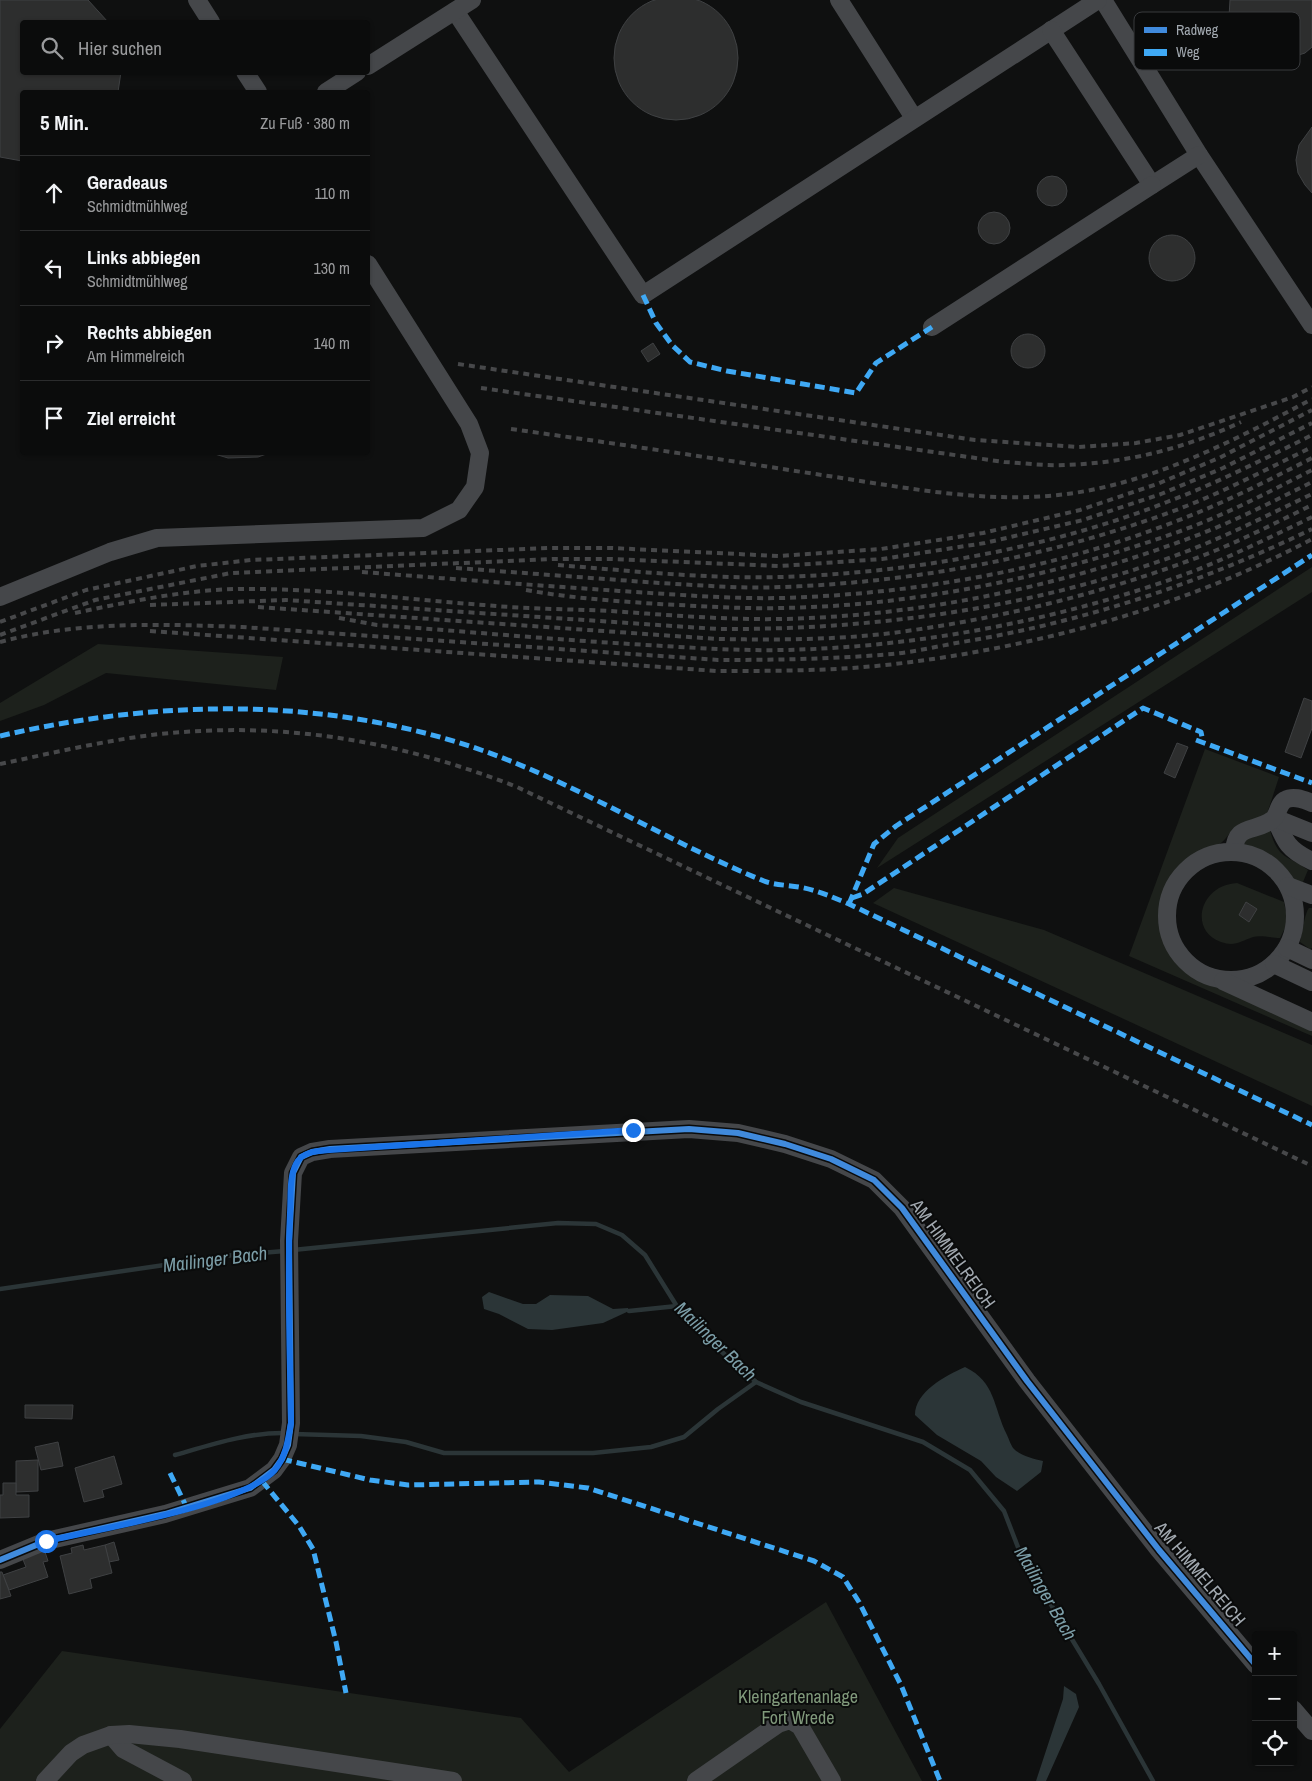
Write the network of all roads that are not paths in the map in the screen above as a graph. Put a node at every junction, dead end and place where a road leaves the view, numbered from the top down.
1 (197, 0) edge
2 (472, 0) edge
3 (839, 0) edge
4 (1098, 0) edge
5 (1103, 0) edge
6 (455, 11) junction
7 (211, 20) edge
8 (1051, 30) junction
9 (1134, 50) edge
10 (370, 65) edge
11 (1146, 70) edge
12 (247, 75) edge
13 (352, 75) edge
14 (257, 90) edge
15 (329, 90) edge
16 (914, 118) junction
17 (1199, 155) junction
18 (1152, 185) junction
19 (370, 267) edge
20 (1312, 324) edge
21 (932, 327) dead end
22 (0, 597) edge
23 (1312, 803) edge
24 (1275, 818) junction
25 (1312, 832) edge
26 (1234, 852) junction
27 (1312, 861) edge
28 (1288, 886) junction
29 (1312, 895) edge
30 (1287, 948) junction
31 (1312, 960) edge
32 (1274, 964) junction
33 (1218, 979) junction
34 (1312, 982) edge
35 (1312, 1022) edge
36 (0, 1560) edge
37 (1252, 1660) edge
38 (1297, 1714) edge
39 (1312, 1731) edge
40 (111, 1735) junction
41 (45, 1781) edge
42 (182, 1781) edge
43 (453, 1781) edge
44 (696, 1781) edge
45 (832, 1781) edge

1 - 7 street
2 - 6 street
3 - 16 street
4 - 8 street
5 - 9 street
6 - 10 street
6 - 16 street
8 - 16 street
8 - 18 street
11 - 17 street
12 - 14 street
13 - 15 street
17 - 18 street
17 - 20 street
18 - 21 street
19 - 22 street
23 - 24 street
24 - 25 street
24 - 26 street
24 - 27 street
26 - 28 street
26 - 33 street
28 - 29 street
28 - 30 street
30 - 31 street
30 - 32 street
32 - 33 street
32 - 34 street
33 - 35 street
36 - 37 street, AM HIMMELREICH
38 - 39 street
40 - 41 street
40 - 42 street
40 - 43 street
44 - 45 street

